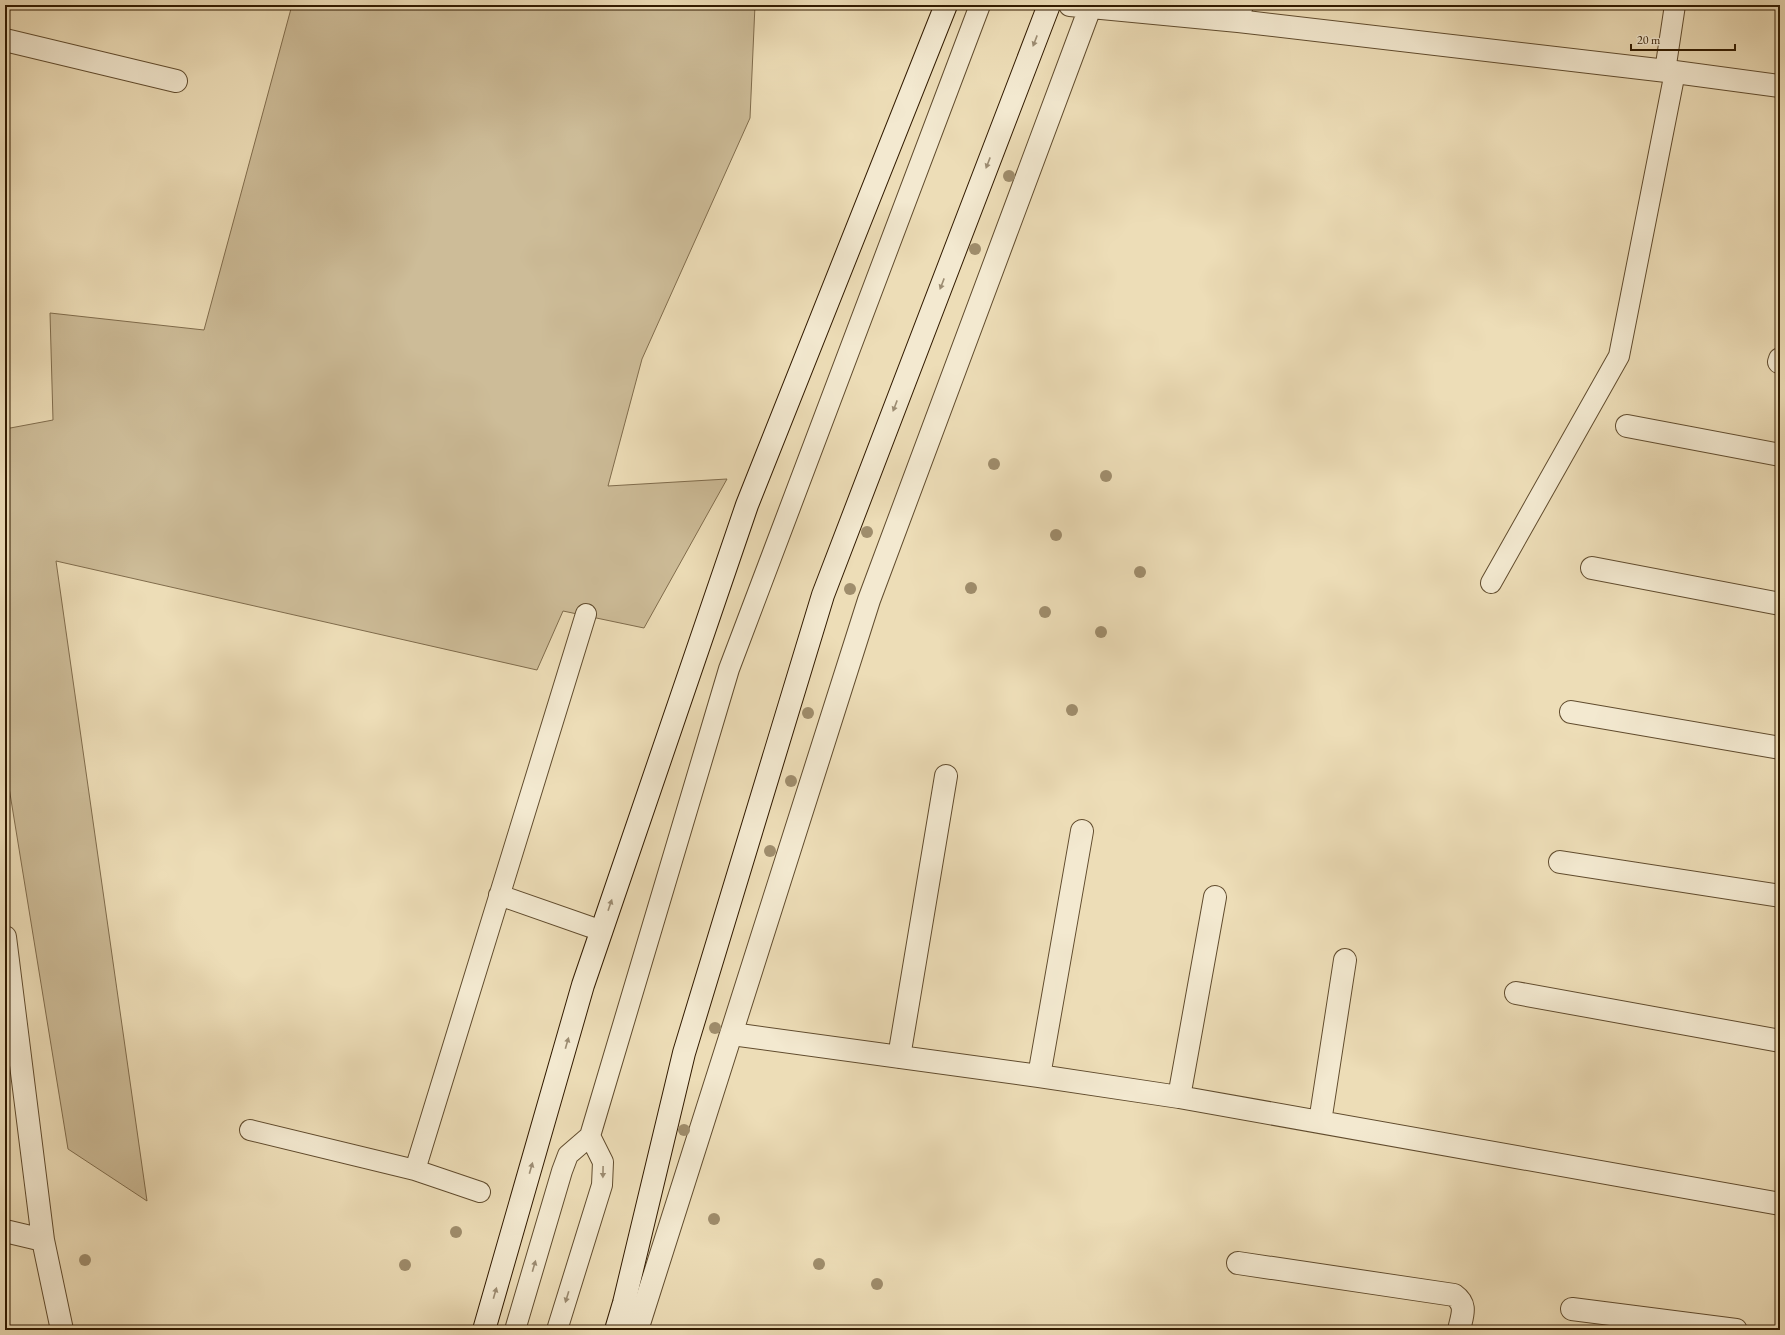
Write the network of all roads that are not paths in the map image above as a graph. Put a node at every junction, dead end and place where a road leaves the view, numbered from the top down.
1 (946, 5) edge
2 (980, 5) edge
3 (1049, 5) edge
4 (1674, 5) edge
5 (1084, 6) edge
6 (1240, 13) edge
7 (5, 40) edge
8 (1670, 72) junction
9 (176, 81) dead end
10 (1779, 82) edge
11 (1627, 426) dead end
12 (1780, 455) edge
13 (1592, 568) dead end
14 (1491, 583) dead end
15 (1780, 604) edge
16 (586, 614) dead end
17 (1571, 712) dead end
18 (1780, 748) edge
19 (946, 776) dead end
20 (1082, 831) dead end
21 (1560, 862) dead end
22 (499, 895) junction
23 (1780, 896) edge
24 (1216, 897) dead end
25 (602, 931) junction
26 (5, 937) edge
27 (1345, 960) dead end
28 (1516, 993) dead end
29 (732, 1034) junction
30 (1780, 1041) edge
31 (898, 1057) junction
32 (1039, 1076) junction
33 (1179, 1097) junction
34 (1320, 1122) junction
35 (250, 1130) dead end
36 (590, 1136) junction
37 (415, 1170) junction
38 (480, 1192) dead end
39 (1780, 1204) edge
40 (5, 1231) edge
41 (43, 1240) junction
42 (1238, 1262) dead end
43 (1572, 1309) dead end
44 (62, 1330) edge
45 (484, 1330) edge
46 (515, 1330) edge
47 (557, 1330) edge
48 (616, 1330) edge
49 (637, 1330) edge
50 (1459, 1330) edge
51 (1736, 1330) edge

25 -> 1 street
2 - 36 lane
3 -> 48 street
4 - 8 lane
5 - 6 street
5 - 29 street
6 - 8 street
7 - 9 street
8 - 10 street
8 - 14 lane
11 - 12 street
13 - 15 street
16 - 22 lane
17 - 18 street
19 - 31 street
20 - 32 street
21 - 23 street
22 - 25 lane
22 - 37 lane
24 - 33 street
45 -> 25 street
26 - 41 street
27 - 34 street
28 - 30 street
29 - 31 street
29 - 49 street
31 - 32 street
32 - 33 street
33 - 34 street
34 - 39 street
35 - 37 lane
46 -> 36 lane
36 -> 47 lane
37 - 38 lane
40 - 41 street
41 - 44 street
42 - 50 street
43 - 51 street

